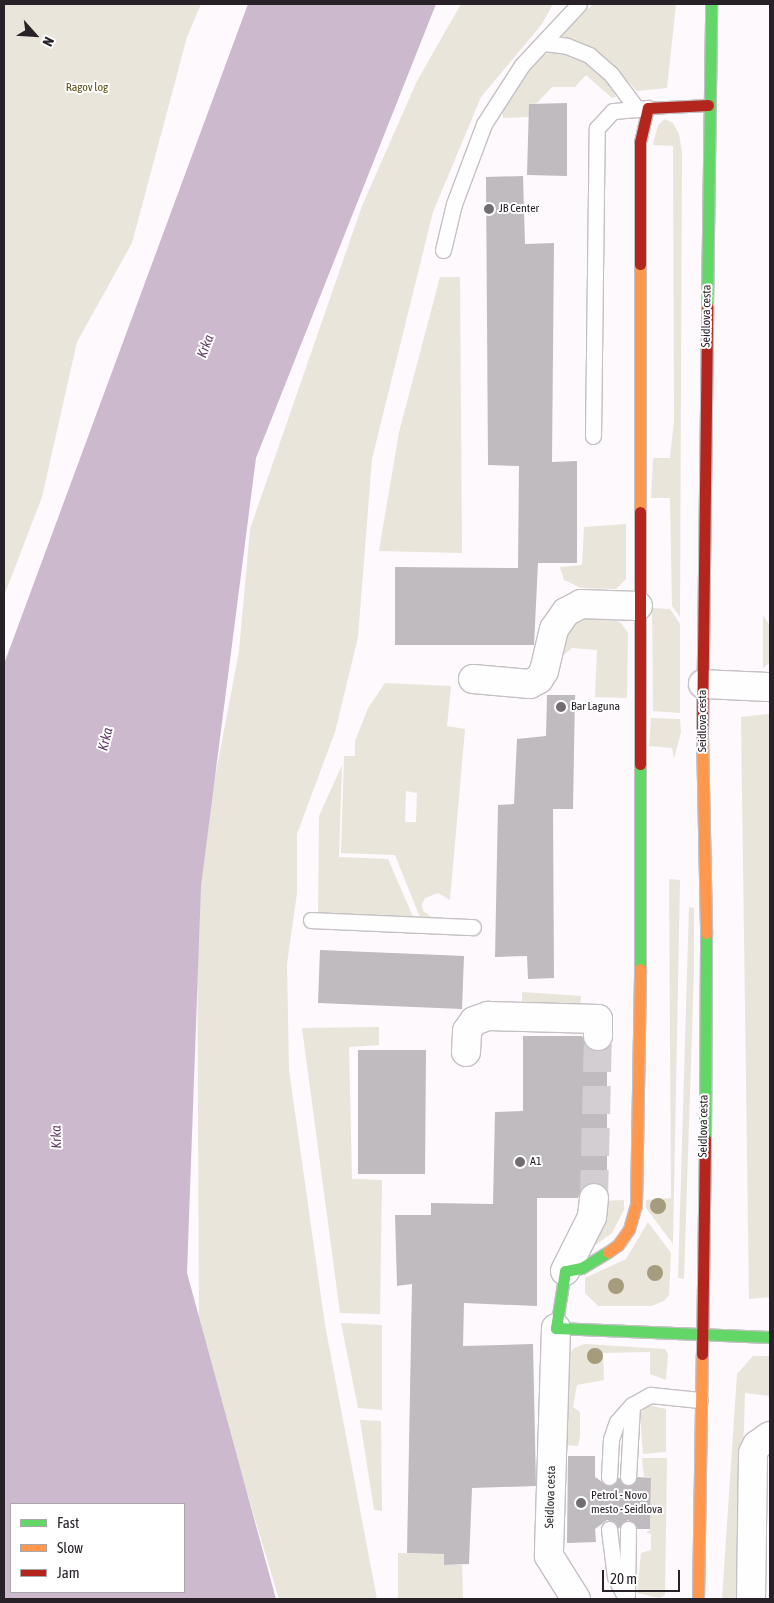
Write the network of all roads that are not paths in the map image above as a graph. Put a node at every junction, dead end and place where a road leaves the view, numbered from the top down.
1 (579, 4) edge
2 (712, 4) edge
3 (544, 43) junction
4 (708, 105) junction
5 (642, 108) junction
6 (443, 250) dead end
7 (593, 436) dead end
8 (638, 606) junction
9 (473, 679) dead end
10 (703, 684) junction
11 (770, 687) edge
12 (311, 920) dead end
13 (473, 927) dead end
14 (598, 1036) tunnel mouth
15 (466, 1052) dead end
16 (594, 1198) tunnel mouth
17 (565, 1271) junction
18 (556, 1328) junction
19 (702, 1337) junction
20 (770, 1337) edge
21 (700, 1400) junction
22 (632, 1405) junction
23 (770, 1436) edge
24 (609, 1477) dead end
25 (628, 1477) dead end
26 (609, 1529) dead end
27 (628, 1529) dead end
28 (576, 1599) edge
29 (626, 1599) edge
30 (698, 1599) edge
31 (751, 1599) edge

1 - 3 lane
2 - 4 street, Seidlova cesta
3 - 5 lane
3 - 6 lane
4 - 5 street
4 - 10 street, Seidlova cesta
5 - 7 lane
5 - 8 street
8 - 9 street
8 - 17 street
10 - 11 street
10 - 19 street, Seidlova cesta
12 - 13 lane
14 - 15 street
16 - 17 street, Seidlova cesta
17 - 18 street, Seidlova cesta
18 - 19 street
18 - 28 street, Seidlova cesta
19 - 20 street
19 - 21 street, Seidlova cesta
21 - 22 lane
21 - 30 street, Seidlova cesta
22 - 24 lane
22 - 25 lane
23 - 31 street
26 - 29 lane
27 - 29 lane

